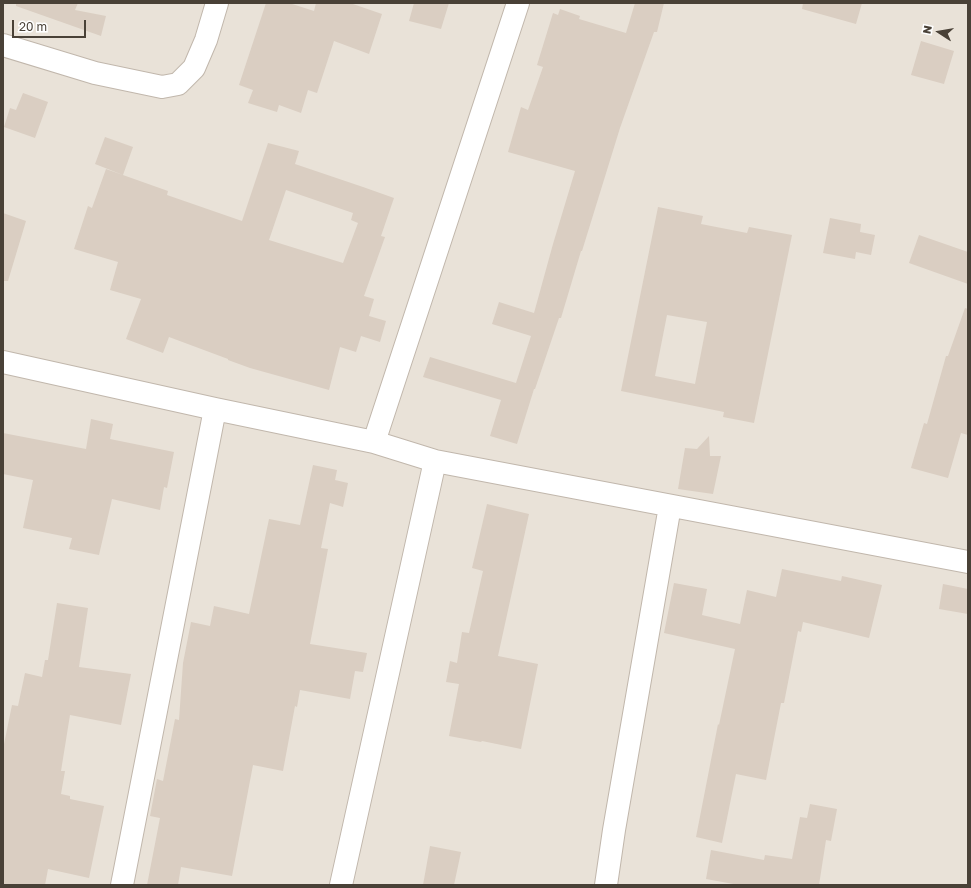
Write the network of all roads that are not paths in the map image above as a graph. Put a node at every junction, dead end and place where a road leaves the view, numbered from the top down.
1 (216, 3) edge
2 (518, 3) edge
3 (3, 45) edge
4 (3, 362) edge
5 (215, 410) junction
6 (374, 442) junction
7 (435, 461) junction
8 (670, 506) junction
9 (968, 562) edge
10 (122, 885) edge
11 (341, 885) edge
12 (606, 885) edge

1 - 3 street
2 - 6 street
4 - 5 street
5 - 6 street
5 - 10 street
6 - 7 street
7 - 8 street
7 - 11 street
8 - 9 street
8 - 12 street

